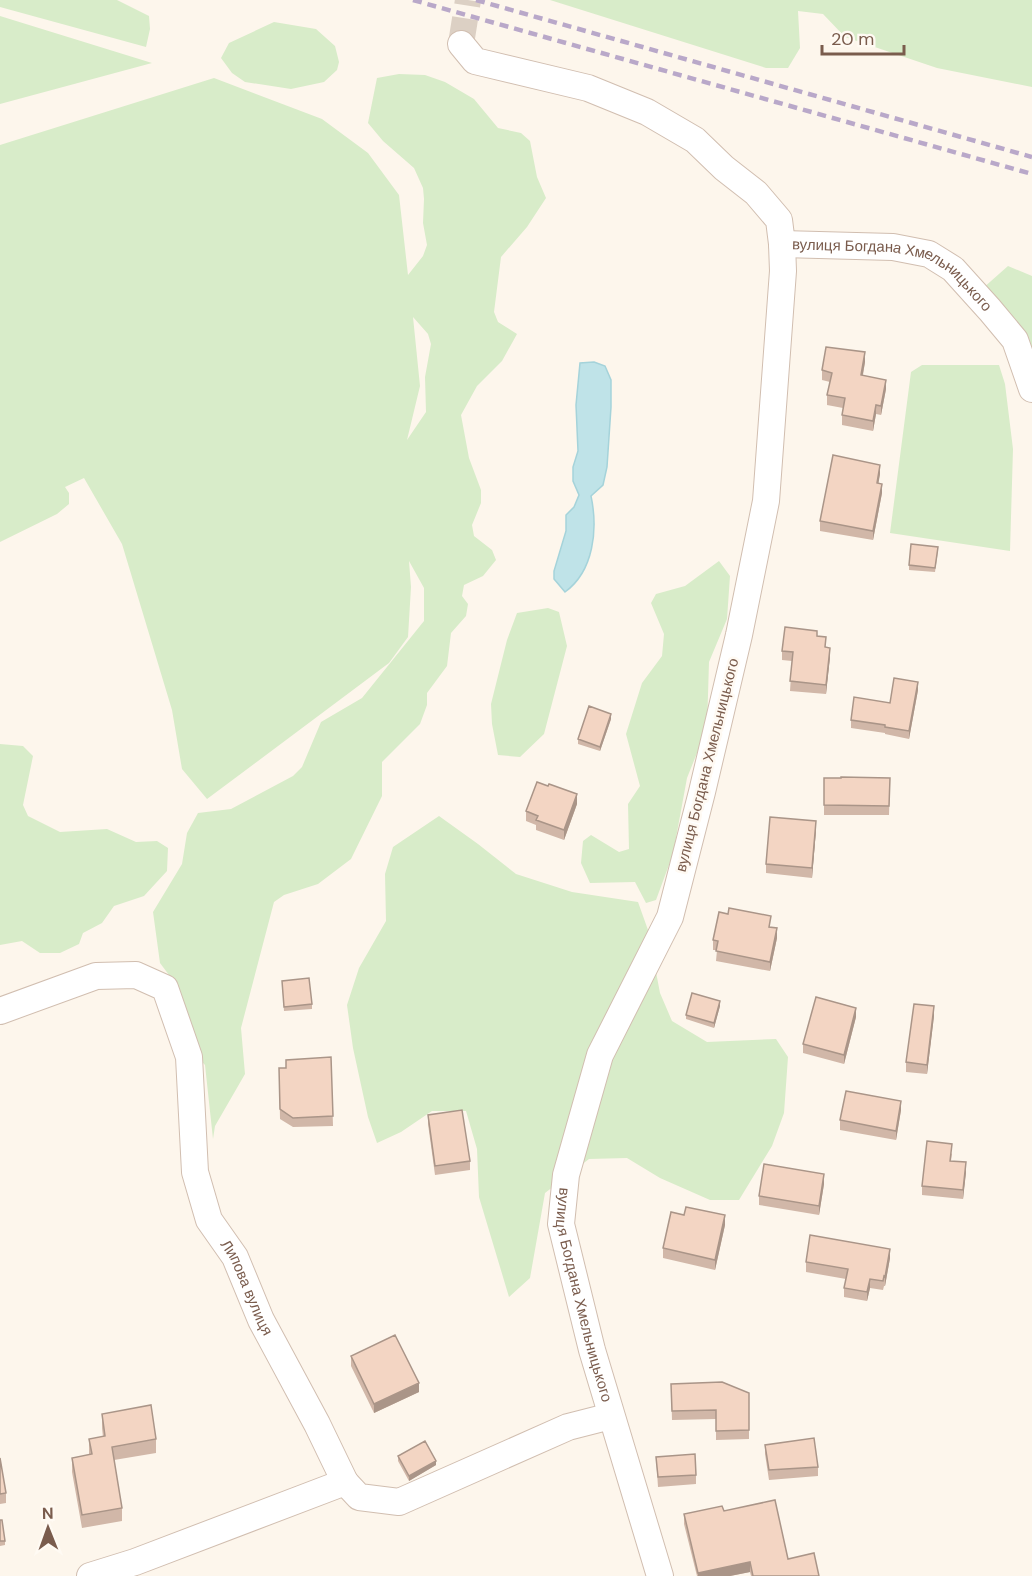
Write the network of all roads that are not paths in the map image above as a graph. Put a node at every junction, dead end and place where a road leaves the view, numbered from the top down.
1 (461, 44) dead end
2 (783, 244) junction
3 (1032, 389) edge
4 (0, 1011) edge
5 (611, 1416) junction
6 (345, 1482) junction
7 (90, 1576) edge
8 (660, 1576) edge

1 - 2 street
2 - 3 street, вулиця Богдана Хмельницького
2 - 5 street, вулиця Богдана Хмельницького
4 - 6 street, Липова вулиця
5 - 6 street
5 - 8 street, вулиця Богдана Хмельницького
6 - 7 street

